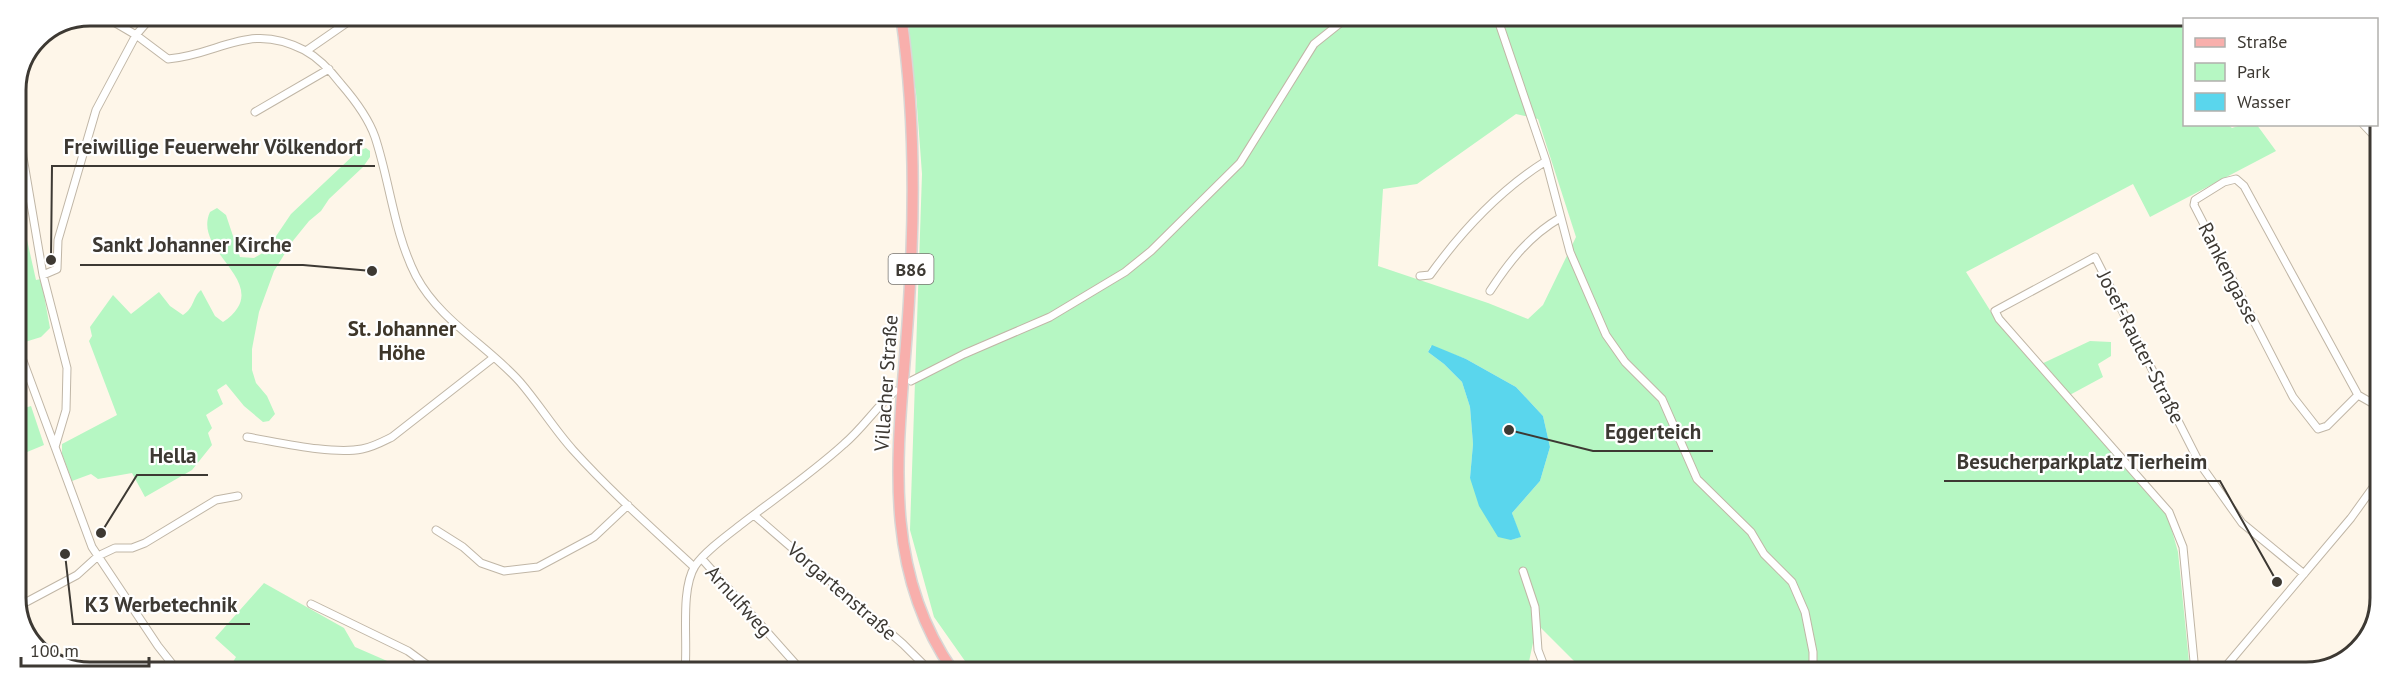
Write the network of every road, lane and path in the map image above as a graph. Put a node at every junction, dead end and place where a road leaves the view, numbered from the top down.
1 (121, 26) edge
2 (144, 26) edge
3 (342, 26) edge
4 (902, 26) edge
5 (1337, 26) edge
6 (1500, 26) edge
7 (136, 35) junction
8 (306, 51) junction
9 (329, 69) junction
10 (255, 112) dead end
11 (1546, 161) junction
12 (26, 179) edge
13 (1560, 218) junction
14 (43, 275) junction
15 (1420, 276) dead end
16 (1490, 291) dead end
17 (493, 358) junction
18 (26, 371) edge
19 (911, 381) dead end
20 (895, 391) dead end
21 (2358, 395) junction
22 (2370, 402) edge
23 (247, 436) dead end
24 (55, 447) junction
25 (2370, 492) edge
26 (238, 496) dead end
27 (628, 506) junction
28 (754, 515) junction
29 (436, 530) dead end
30 (98, 556) junction
31 (702, 559) junction
32 (694, 567) junction
33 (1523, 571) dead end
34 (2304, 574) junction
35 (26, 602) edge
36 (311, 604) dead end
37 (171, 662) edge
38 (423, 662) edge
39 (686, 662) edge
40 (794, 662) edge
41 (921, 662) edge
42 (948, 662) edge
43 (1543, 662) edge
44 (1813, 662) edge
45 (2194, 662) edge
46 (2229, 662) edge

1 - 7 street
2 - 7 street
3 - 8 street
4 - 42 main road, Villacher Straße / B86
5 - 19 street
6 - 11 street
7 - 8 street
7 - 14 street
8 - 9 street
9 - 10 street
9 - 17 street
11 - 13 street
11 - 15 street
12 - 14 street
13 - 16 street
13 - 44 street
14 - 24 street
17 - 23 street
17 - 27 street
18 - 24 street
20 - 28 street
21 - 21 street, Rankengasse
21 - 22 street
24 - 30 street
25 - 34 street
26 - 30 street
27 - 29 street
27 - 32 street
28 - 31 street
28 - 41 street, Vorgartenstraße
30 - 35 street
30 - 37 street
31 - 32 street
31 - 40 street, Arnulfweg
32 - 39 street
33 - 43 street
34 - 45 street, Josef-Rauter-Straße
34 - 46 street
36 - 38 street

